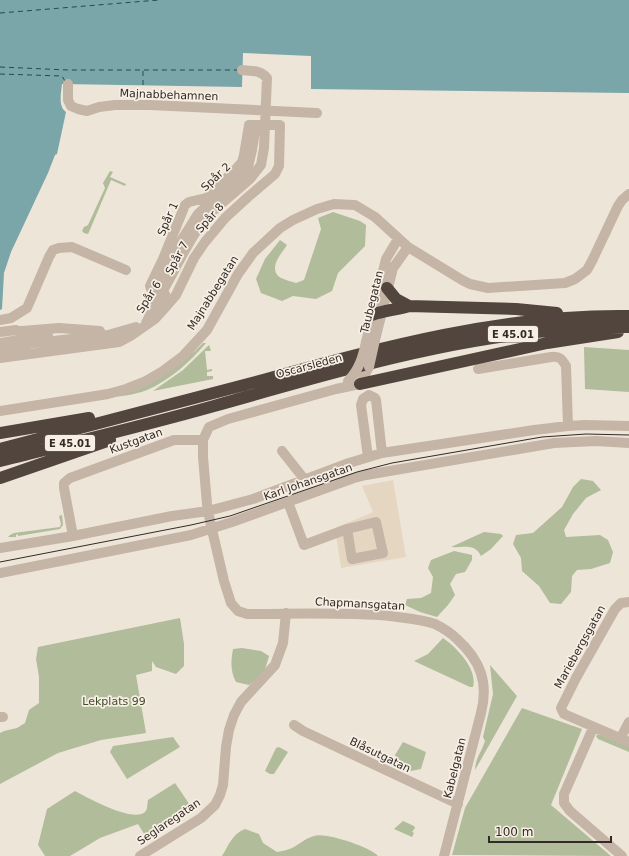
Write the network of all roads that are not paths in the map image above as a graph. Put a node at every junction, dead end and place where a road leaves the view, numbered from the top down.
1 (242, 70) dead end
2 (68, 84) dead end
3 (266, 110) junction
4 (317, 113) dead end
5 (263, 125) junction
6 (629, 194) edge
7 (398, 239) junction
8 (408, 247) junction
9 (126, 270) dead end
10 (387, 288) junction
11 (152, 299) junction
12 (410, 306) junction
13 (377, 313) junction
14 (586, 316) junction
15 (629, 316) edge
16 (0, 320) edge
17 (139, 326) junction
18 (629, 327) edge
19 (629, 330) edge
20 (0, 332) edge
21 (106, 334) junction
22 (0, 336) edge
23 (24, 338) junction
24 (0, 339) edge
25 (371, 341) junction
26 (0, 343) edge
27 (0, 346) edge
28 (0, 350) edge
29 (364, 355) junction
30 (0, 358) edge
31 (478, 369) dead end
32 (364, 376) junction
33 (384, 376) junction
34 (336, 389) junction
35 (0, 411) edge
36 (118, 418) junction
37 (140, 426) junction
38 (568, 426) junction
39 (629, 426) edge
40 (0, 433) edge
41 (203, 440) junction
42 (629, 443) edge
43 (0, 449) edge
44 (282, 451) dead end
45 (382, 453) junction
46 (368, 457) junction
47 (0, 461) edge
48 (0, 478) edge
49 (305, 480) junction
50 (288, 502) junction
51 (208, 511) junction
52 (212, 529) junction
53 (347, 529) dead end
54 (73, 536) junction
55 (0, 548) edge
56 (0, 573) edge
57 (629, 602) edge
58 (286, 613) junction
59 (484, 685) joint
60 (629, 722) edge
61 (294, 725) dead end
62 (593, 728) junction
63 (625, 741) edge
64 (458, 804) junction
65 (140, 856) edge
66 (444, 856) edge
67 (622, 856) edge

1 - 3 street
2 - 3 street, Majnabbehamnen
3 - 4 street, Majnabbehamnen
3 - 5 street
5 - 11 street
5 - 11 street, Spår 2
5 - 17 street, Spår 8
6 - 8 street, Majnabbegatan
7 - 8 street, Majnabbegatan
7 - 13 street, Taubegatan
7 - 35 street, Majnabbegatan
8 - 10 street, Taubegatan
9 - 16 street
10 - 12 highway
10 - 13 street, Taubegatan
11 - 17 street
12 - 13 highway
12 - 14 highway
13 - 25 street, Taubegatan
14 - 15 highway, Oscarsleden / E 45.01
14 - 36 highway, Oscarsleden / E 45.01
17 - 21 street
17 - 30 street
18 - 37 highway, Oscarsleden / E 45.01
19 - 33 highway
20 - 23 street
21 - 23 street
21 - 23 street
22 - 23 street
23 - 24 street
23 - 26 street
23 - 27 street
23 - 28 street
25 - 29 street, Taubegatan, bridge
25 - 32 street, Taubegatan, bridge
29 - 32 street, bridge
29 - 34 street, Taubegatan, bridge
31 - 38 street
32 - 33 highway
32 - 33 highway
32 - 34 street
34 - 41 street
36 - 40 highway
36 - 43 highway, Oscarsleden / E 45.01
37 - 47 highway, Oscarsleden / E 45.01
37 - 48 highway
38 - 39 street, Karl Johansgatan
38 - 45 street, Karl Johansgatan
41 - 51 street
41 - 54 street, Kustgatan
42 - 50 street, Karl Johansgatan
44 - 49 street
45 - 46 street, Karl Johansgatan
45 - 46 street
46 - 49 street, Karl Johansgatan
49 - 51 street, Karl Johansgatan
50 - 52 street, Karl Johansgatan
50 - 53 street
51 - 52 street
51 - 54 street, Karl Johansgatan
52 - 56 street, Karl Johansgatan
52 - 58 street, Chapmansgatan
54 - 55 street, Karl Johansgatan
57 - 62 street, Mariebergsgatan
58 - 59 street, Chapmansgatan
58 - 65 street, Seglaregatan
59 - 64 street, Kabelgatan
60 - 63 street
61 - 64 street, Blåsutgatan
62 - 63 street
62 - 67 street
64 - 66 street, Kabelgatan

